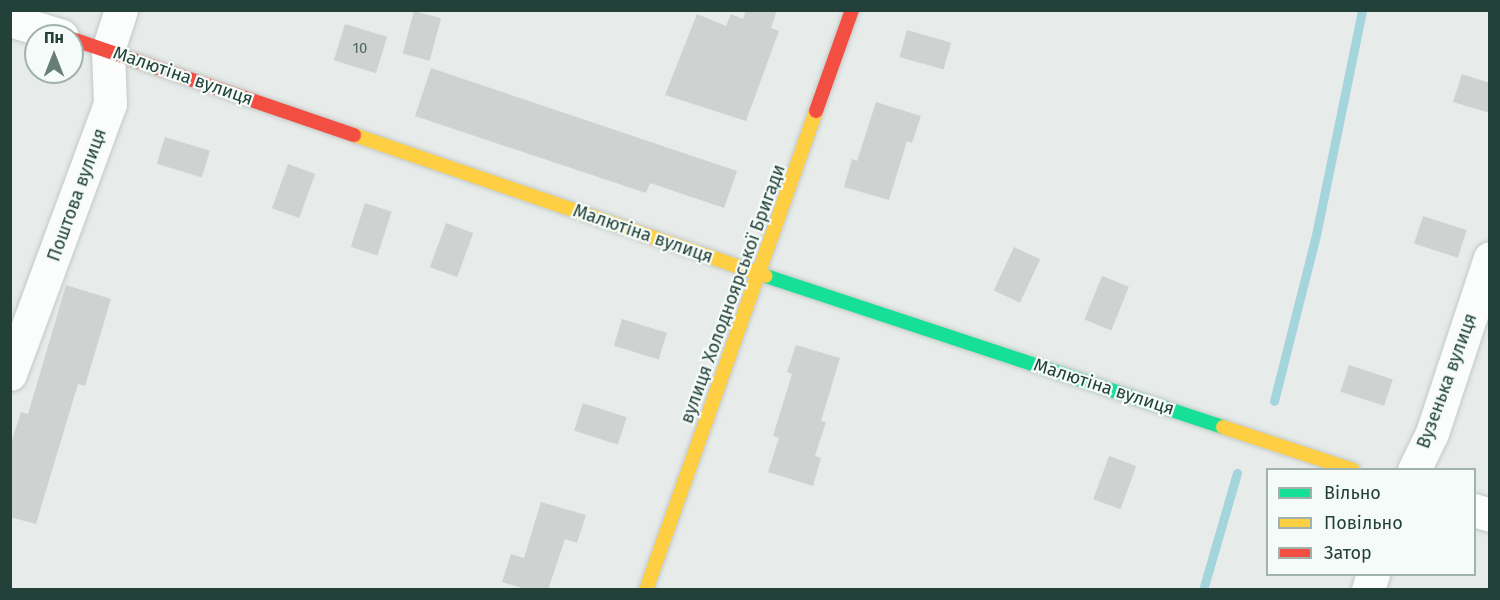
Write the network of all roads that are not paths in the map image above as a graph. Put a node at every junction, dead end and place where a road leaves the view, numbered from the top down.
1 (121, 10) edge
2 (852, 10) edge
3 (84, 43) edge
4 (108, 50) junction
5 (1490, 258) edge
6 (760, 274) junction
7 (10, 374) edge
8 (1347, 468) edge
9 (1415, 468) edge
10 (646, 590) edge

1 - 4 street, Поштова вулиця
2 - 6 street, вулиця Холодноярської Бригади
3 - 4 street, Малютіна вулиця
4 - 6 street, Малютіна вулиця
4 - 7 street, Поштова вулиця
5 - 9 street, Вузенька вулиця
6 - 8 street, Малютіна вулиця
6 - 10 street, вулиця Холодноярської Бригади

